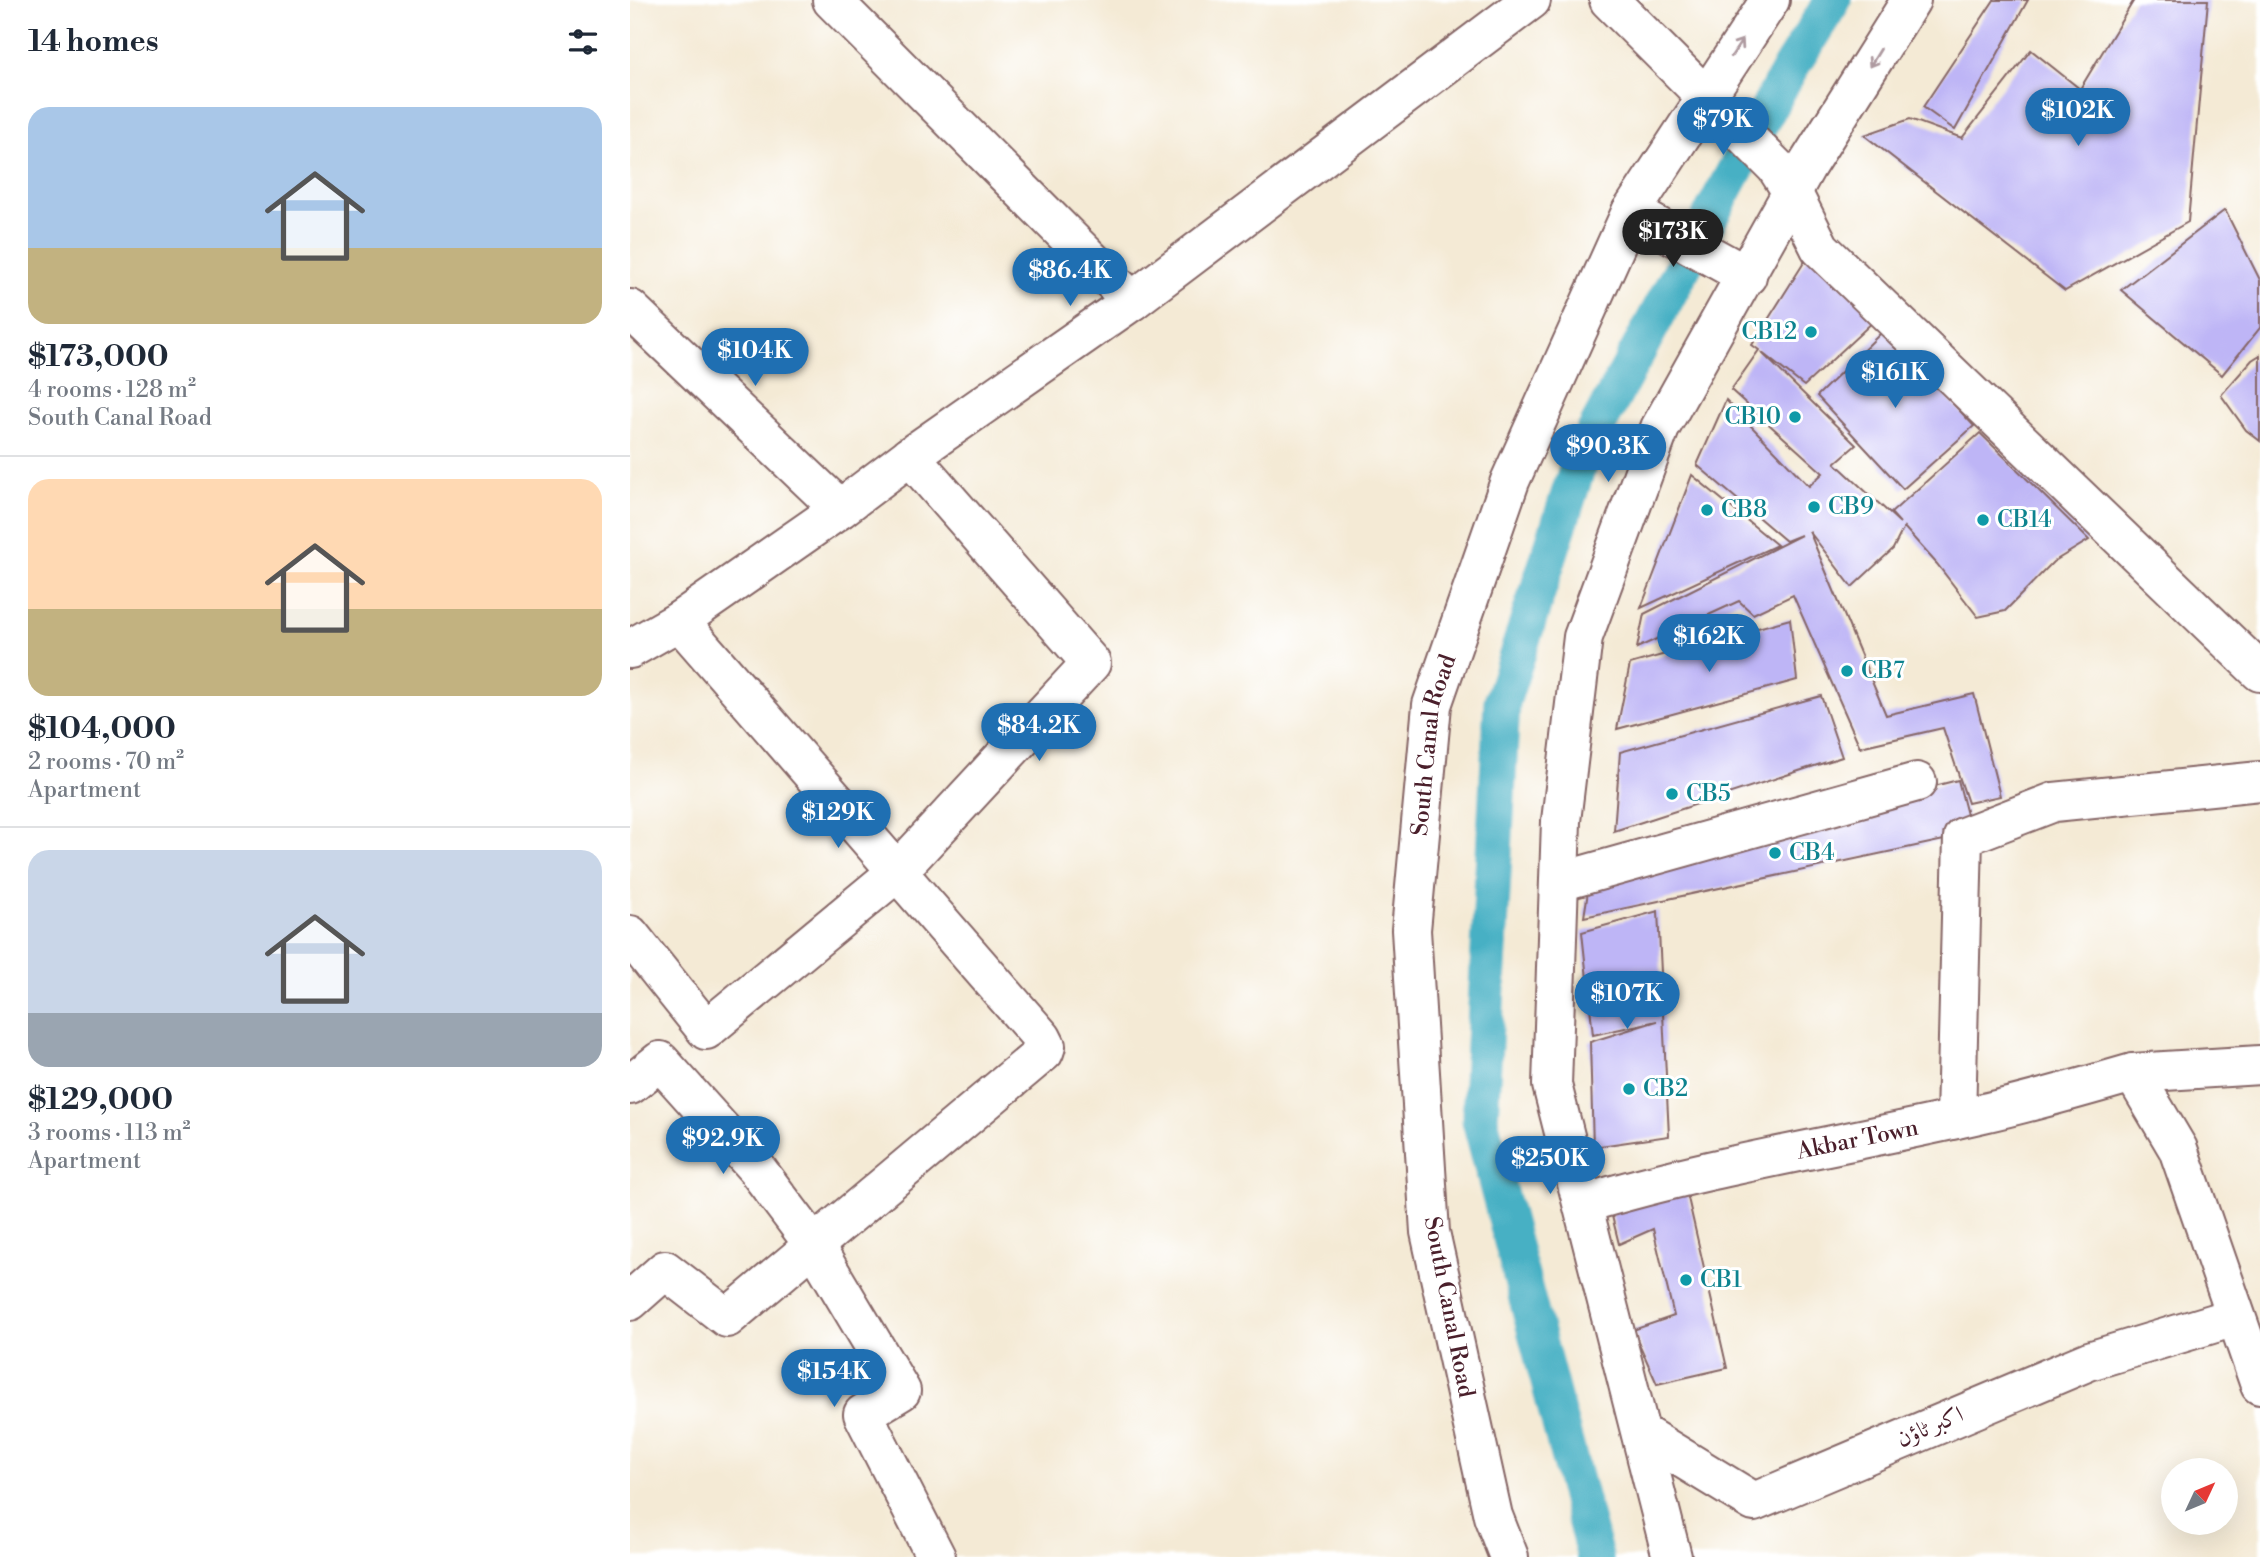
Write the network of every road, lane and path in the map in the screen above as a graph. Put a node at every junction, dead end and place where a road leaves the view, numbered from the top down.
1 (832, 0) edge
2 (1531, 0) edge
3 (1609, 0) edge
4 (1770, 0) edge
5 (1911, 0) edge
6 (1708, 101) junction
7 (1784, 180) junction
8 (1634, 214) junction
9 (1742, 274) junction
10 (1132, 301) junction
11 (630, 309) edge
12 (910, 456) junction
13 (840, 509) junction
14 (679, 621) junction
15 (630, 649) edge
16 (2260, 672) edge
17 (2260, 781) edge
18 (1917, 782) dead end
19 (897, 872) junction
20 (1559, 882) junction
21 (630, 935) edge
22 (2260, 1065) edge
23 (2133, 1073) junction
24 (630, 1084) edge
25 (1956, 1119) junction
26 (1583, 1204) junction
27 (814, 1245) junction
28 (630, 1301) edge
29 (2235, 1317) junction
30 (2260, 1385) edge
31 (1640, 1433) junction
32 (936, 1557) edge
33 (1509, 1557) edge
34 (1672, 1557) edge

1 - 10 street
2 - 10 street
3 - 6 street
6 -> 4 street, South Canal Road
5 -> 7 street
6 - 7 street
6 - 8 street, South Canal Road
7 - 9 street
7 - 16 street
8 - 9 street
8 - 33 street, South Canal Road
9 - 20 street
10 - 12 street
11 - 13 street
12 - 13 street
12 - 19 street
13 - 14 street
14 - 15 street
14 - 19 street
17 - 25 street
18 - 20 street
19 - 21 street
19 - 27 street
20 - 26 street
22 - 23 street, Akbar Town
23 - 25 street, Akbar Town
23 - 29 street
24 - 27 street
25 - 26 street, Akbar Town
26 - 31 street
27 - 28 street
27 - 32 street
29 - 30 street
29 - 31 street, اکبر ٹاؤن
31 - 34 street

